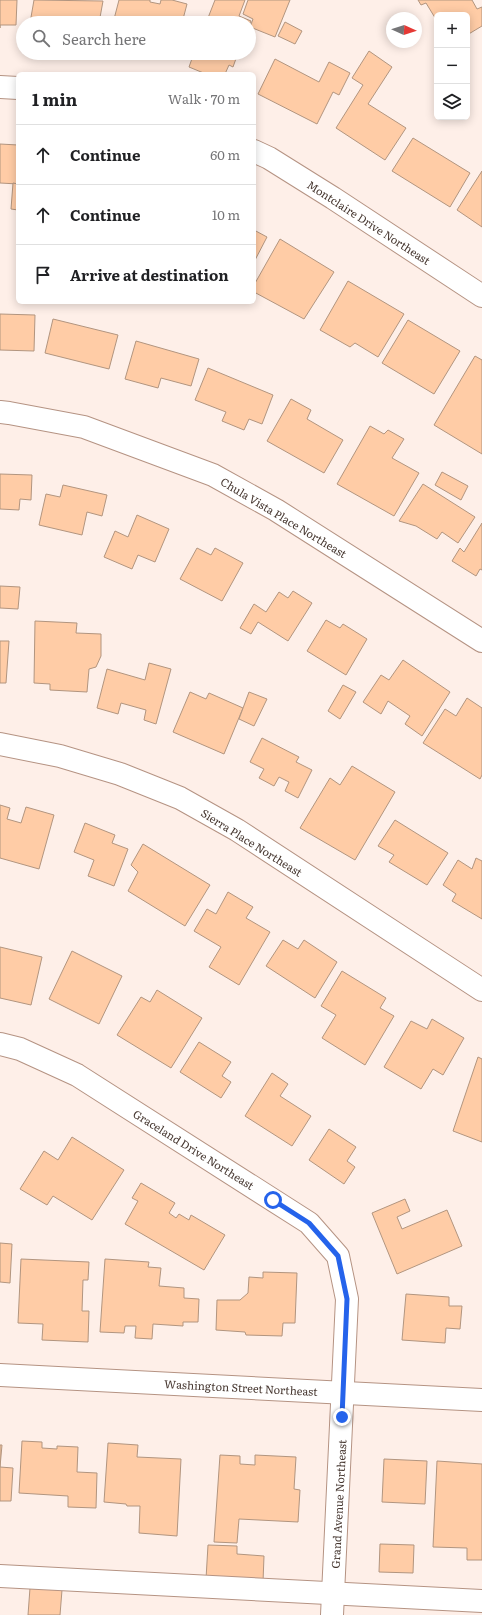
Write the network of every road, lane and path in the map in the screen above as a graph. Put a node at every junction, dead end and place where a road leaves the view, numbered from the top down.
1 (0, 86) edge
2 (16, 88) edge
3 (256, 153) edge
4 (482, 296) edge
5 (0, 412) edge
6 (482, 641) edge
7 (0, 744) edge
8 (482, 990) edge
9 (0, 1044) edge
10 (0, 1375) edge
11 (344, 1393) junction
12 (482, 1400) edge
13 (0, 1576) edge
14 (333, 1593) junction
15 (482, 1601) edge
16 (332, 1615) edge

1 - 2 street
3 - 4 street, Montclaire Drive Northeast
5 - 6 street, Chula Vista Place Northeast
7 - 8 street, Sierra Place Northeast
9 - 11 street, Graceland Drive Northeast
10 - 11 street, Washington Street Northeast
11 - 12 street, Washington Street Northeast
11 - 14 street, Grand Avenue Northeast
13 - 14 street
14 - 15 street
14 - 16 street, Grand Avenue Northeast

